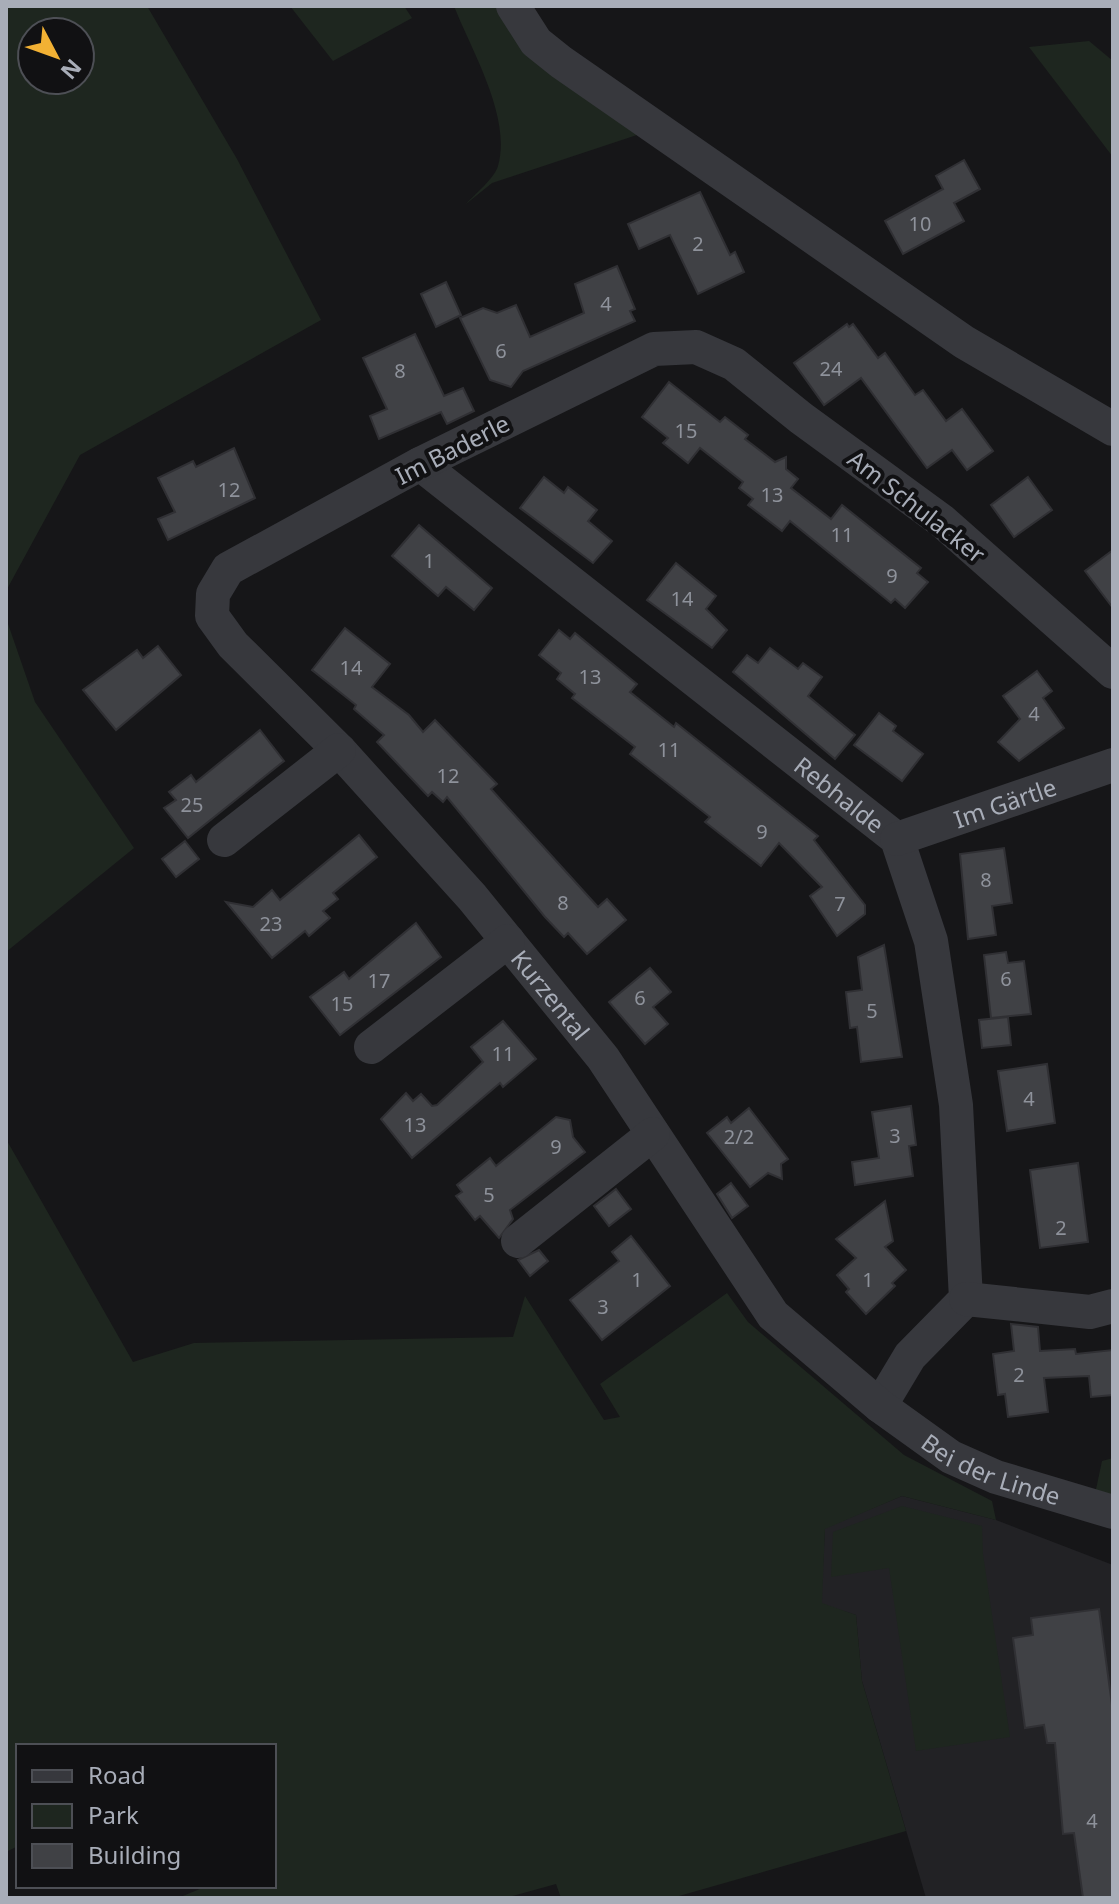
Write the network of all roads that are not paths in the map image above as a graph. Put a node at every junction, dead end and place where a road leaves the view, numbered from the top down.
1 (513, 6) edge
2 (712, 351) joint
3 (1113, 429) edge
4 (420, 464) junction
5 (213, 594) joint
6 (1113, 672) edge
7 (339, 750) junction
8 (1113, 765) edge
9 (897, 839) junction
10 (224, 840) dead end
11 (508, 941) junction
12 (371, 1047) dead end
13 (653, 1134) junction
14 (518, 1241) dead end
15 (966, 1299) junction
16 (1113, 1306) edge
17 (880, 1406) junction
18 (1113, 1512) edge

1 - 3 street
2 - 4 street, Im Baderle
2 - 6 street, Am Schulacker
4 - 5 street, Im Baderle
4 - 9 street, Rebhalde
5 - 7 street, Kurzental
7 - 10 street
7 - 11 street, Kurzental
8 - 9 street, Im Gärtle
9 - 15 street, Rebhalde
11 - 12 street
11 - 13 street, Kurzental
13 - 14 street
13 - 17 street, Kurzental
15 - 16 street
15 - 17 street
17 - 18 street, Bei der Linde

